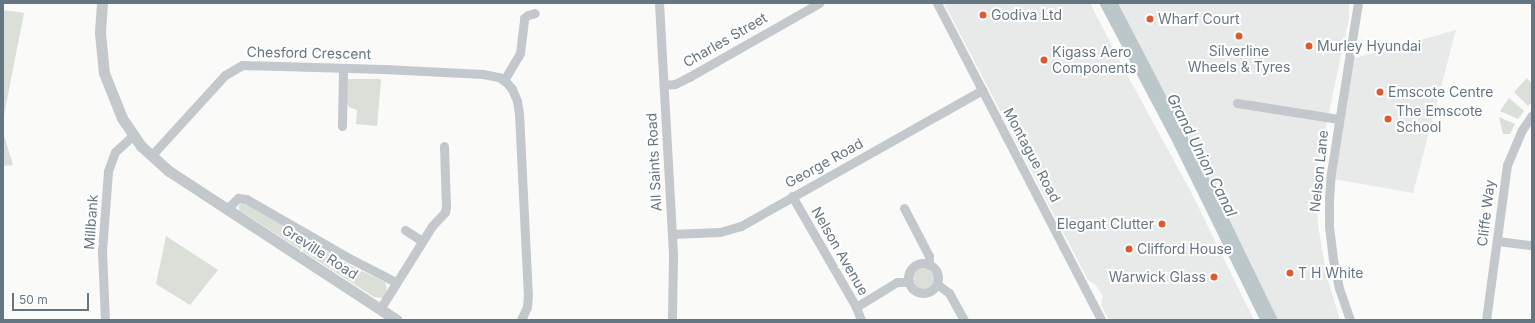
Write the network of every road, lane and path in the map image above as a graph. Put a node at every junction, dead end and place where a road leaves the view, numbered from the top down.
1 (102, 3) edge
2 (659, 3) edge
3 (819, 3) edge
4 (937, 3) edge
5 (1358, 3) edge
6 (535, 13) dead end
7 (343, 68) junction
8 (504, 80) junction
9 (664, 85) junction
10 (982, 90) junction
11 (1237, 103) dead end
12 (1532, 116) edge
13 (1339, 119) junction
14 (342, 126) dead end
15 (133, 135) junction
16 (444, 146) dead end
17 (151, 156) junction
18 (792, 196) junction
19 (904, 208) dead end
20 (227, 209) junction
21 (405, 230) dead end
22 (672, 234) junction
23 (422, 241) junction
24 (1497, 241) junction
25 (1532, 245) edge
26 (929, 265) junction
27 (396, 282) junction
28 (908, 282) junction
29 (937, 284) junction
30 (856, 307) junction
31 (380, 309) junction
32 (105, 320) edge
33 (397, 320) edge
34 (521, 320) edge
35 (672, 320) edge
36 (860, 320) edge
37 (964, 320) edge
38 (1101, 320) edge
39 (1350, 320) edge
40 (1486, 320) edge

1 - 15 street, Greville Road
2 - 9 street, All Saints Road
3 - 9 street, Charles Street
4 - 10 street, Montague Road
5 - 13 street, Nelson Lane
6 - 8 street
7 - 8 street, Chesford Crescent
7 - 14 street
7 - 17 street, Chesford Crescent
8 - 34 street
9 - 22 street, All Saints Road
10 - 18 street, George Road
10 - 38 street, Montague Road
11 - 13 street, Nelson Lane
12 - 24 street, Cliffe Way
13 - 39 street, Nelson Lane
15 - 17 street, Greville Road
15 - 32 street, Millbank
16 - 23 street
17 - 20 street, Greville Road
18 - 22 street, George Road
18 - 30 street, Nelson Avenue
19 - 26 street
20 - 27 street, Greville Road
20 - 31 street, Greville Road
21 - 23 street
22 - 35 street, All Saints Road
23 - 27 street
24 - 25 street
24 - 40 street, Cliffe Way
26 - 28 street
26 - 29 street
27 - 31 street
28 - 29 street
28 - 30 street
29 - 37 street
30 - 36 street, Nelson Avenue
31 - 33 street, Greville Road

